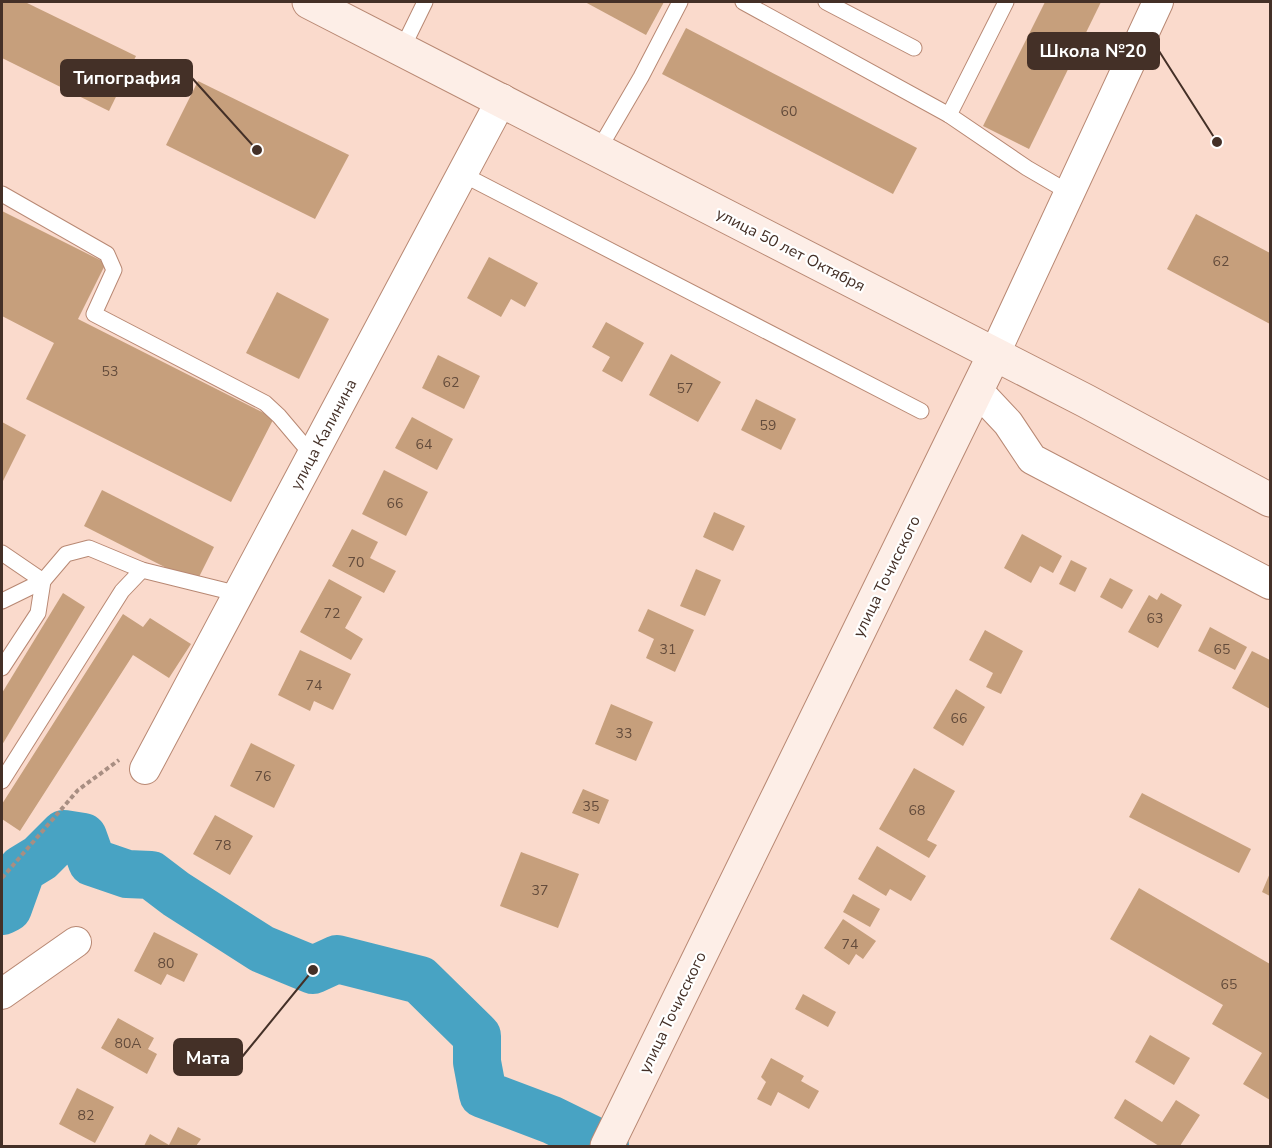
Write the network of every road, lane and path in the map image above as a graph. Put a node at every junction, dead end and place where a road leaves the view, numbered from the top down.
1 (309, 2) edge
2 (425, 2) edge
3 (680, 2) edge
4 (742, 2) edge
5 (826, 2) edge
6 (1006, 2) edge
7 (1158, 2) edge
8 (914, 48) dead end
9 (402, 49) junction
10 (502, 99) junction
11 (949, 115) junction
12 (599, 150) junction
13 (462, 174) junction
14 (1070, 193) junction
15 (2, 194) edge
16 (994, 355) junction
17 (977, 390) junction
18 (921, 411) dead end
19 (312, 455) junction
20 (1270, 500) edge
21 (2, 553) edge
22 (142, 570) junction
23 (43, 581) junction
24 (1270, 584) edge
25 (239, 594) junction
26 (2, 601) edge
27 (2, 668) edge
28 (145, 769) dead end
29 (2, 781) edge
30 (78, 790) dead end
31 (2, 878) edge
32 (76, 942) dead end
33 (2, 994) edge
34 (607, 1146) edge

1 - 9 main road, улица 50 лет Октября
2 - 9 lane
3 - 12 lane
4 - 11 lane
5 - 8 lane
6 - 11 lane
7 - 14 street, улица Точисского
9 - 10 main road, улица 50 лет Октября
10 - 12 main road, улица 50 лет Октября
10 - 13 street, улица Калинина
11 - 14 lane
12 - 16 main road, улица 50 лет Октября
13 - 18 lane
13 - 19 street, улица Калинина
14 - 16 street, улица Точисского
15 - 19 lane
16 - 17 main road, улица Точисского
16 - 20 main road, улица 50 лет Октября
17 - 24 street
17 - 34 main road, улица Точисского
19 - 25 street, улица Калинина
21 - 23 lane
22 - 23 lane
22 - 25 lane
22 - 29 lane
23 - 26 lane
23 - 27 lane
25 - 28 street, улица Калинина
30 - 31 path
32 - 33 street

